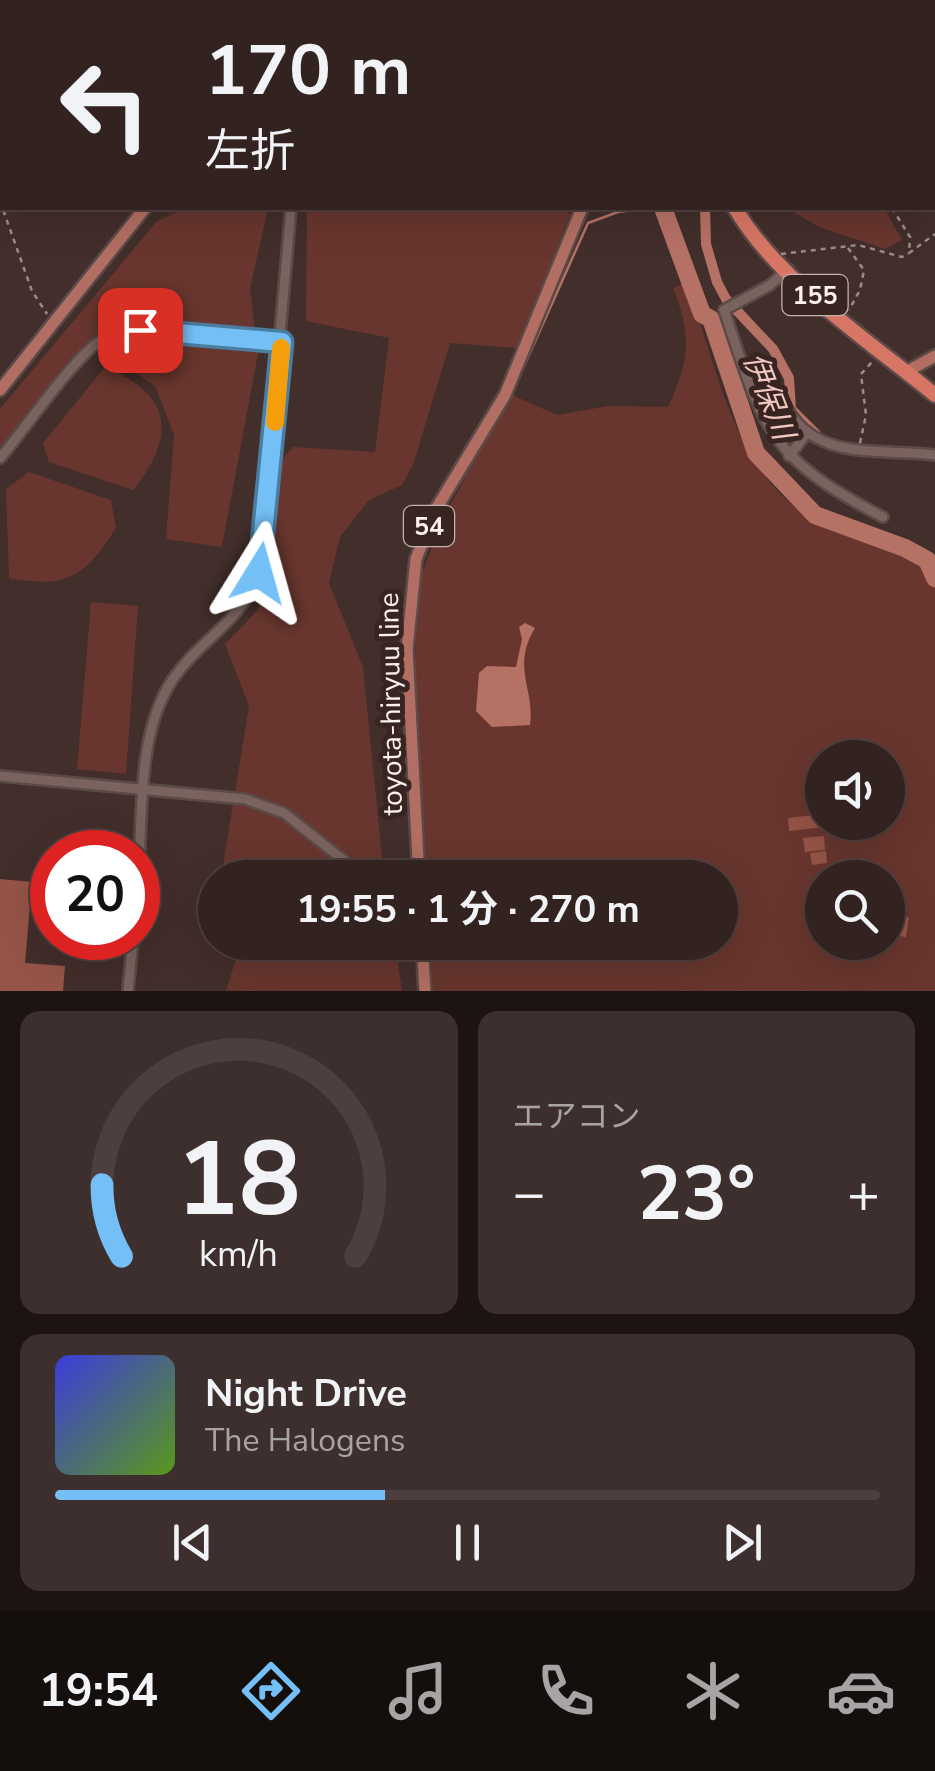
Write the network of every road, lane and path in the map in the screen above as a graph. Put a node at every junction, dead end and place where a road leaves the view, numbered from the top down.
1 (3, 210) edge
2 (143, 210) edge
3 (292, 210) edge
4 (581, 210) edge
5 (735, 210) edge
6 (893, 210) edge
7 (935, 234) edge
8 (846, 247) junction
9 (909, 253) junction
10 (776, 258) junction
11 (788, 269) junction
12 (842, 319) junction
13 (52, 324) junction
14 (282, 342) junction
15 (880, 352) junction
16 (935, 356) edge
17 (906, 372) junction
18 (0, 390) edge
19 (935, 395) edge
20 (760, 410) junction
21 (808, 432) junction
22 (858, 449) junction
23 (789, 456) junction
24 (935, 456) edge
25 (0, 458) edge
26 (883, 517) dead end
27 (0, 776) edge
28 (146, 790) junction
29 (143, 830) edge
30 (344, 860) edge
31 (418, 860) edge
32 (131, 960) edge
33 (423, 960) edge
34 (128, 991) edge
35 (425, 991) edge

1 - 13 path
2 - 13 main road
3 - 14 street
4 - 31 main road, toyota-hiryuu line / 54
5 - 10 highway, 155
6 - 9 path
7 - 9 path
8 - 9 path
8 - 10 path
8 - 12 path
10 - 11 highway, 155
11 - 12 highway, 155
11 - 20 street
12 - 15 highway, 155
13 - 18 main road
14 - 25 street
14 - 28 street
15 - 17 highway, 155
15 - 22 path
16 - 17 main road
17 - 19 highway, 155
20 - 21 street
20 - 23 street
21 - 22 street
21 - 23 street
22 - 24 street
23 - 26 street
27 - 28 street
28 - 29 street
28 - 30 street
32 - 34 street
33 - 35 main road

